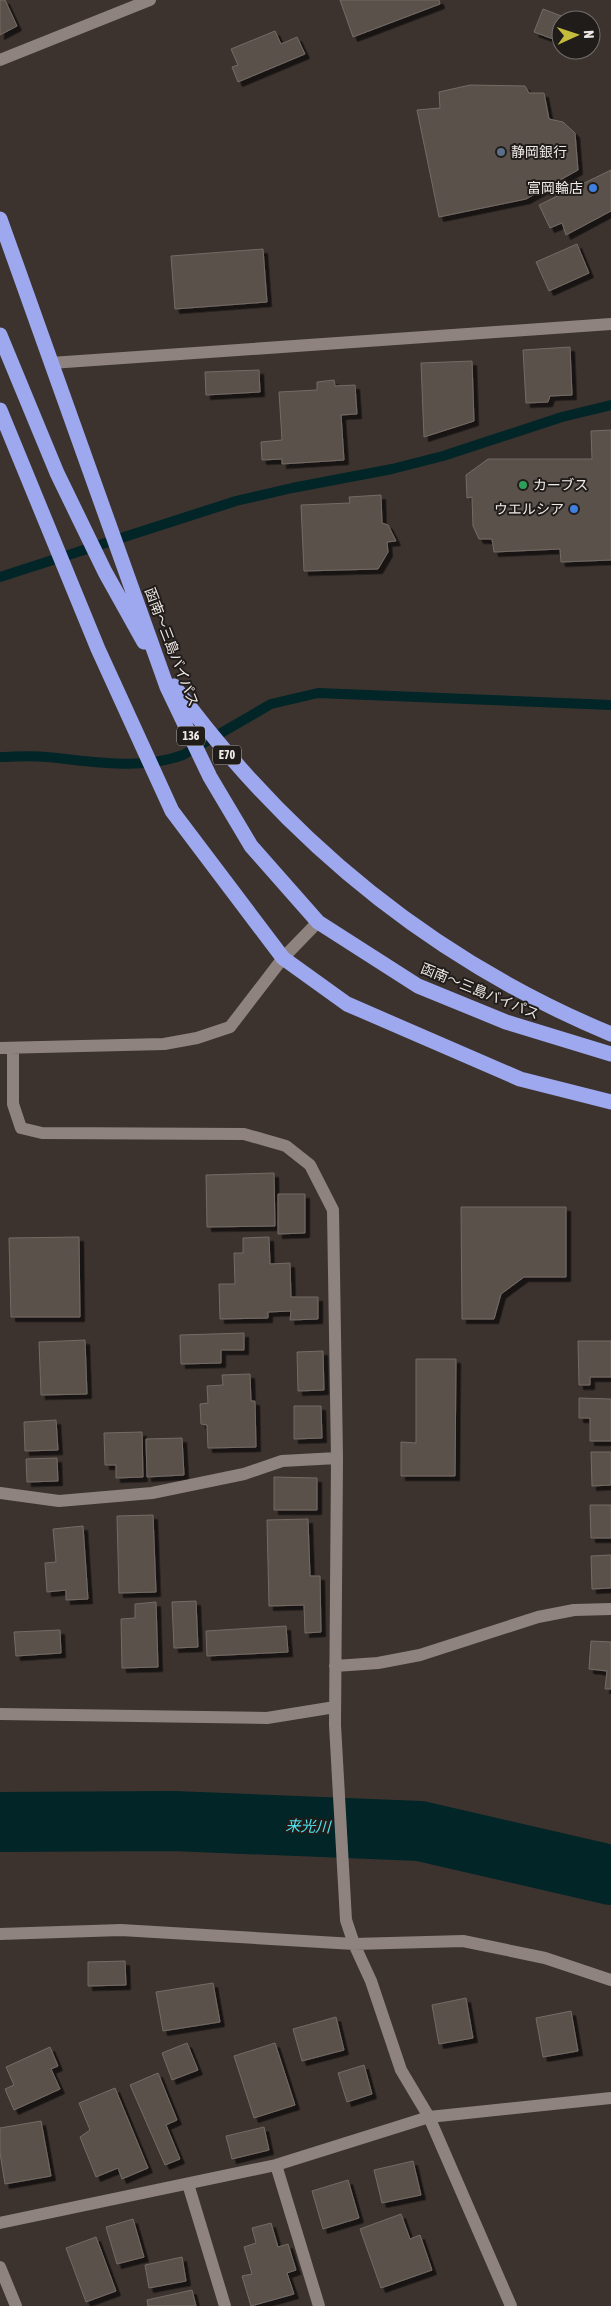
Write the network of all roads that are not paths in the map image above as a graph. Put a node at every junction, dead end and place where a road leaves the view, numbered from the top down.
1 (150, 0) edge
2 (0, 60) edge
3 (0, 219) edge
4 (611, 324) edge
5 (0, 335) edge
6 (51, 363) junction
7 (0, 410) edge
8 (318, 922) junction
9 (283, 958) junction
10 (611, 1034) edge
11 (0, 1048) edge
12 (13, 1048) junction
13 (611, 1054) edge
14 (611, 1102) edge
15 (337, 1458) junction
16 (0, 1493) edge
17 (611, 1609) edge
18 (335, 1666) junction
19 (335, 1707) junction
20 (0, 1714) edge
21 (0, 1934) edge
22 (354, 1944) junction
23 (611, 1980) edge
24 (611, 2098) edge
25 (429, 2117) junction
26 (276, 2166) junction
27 (188, 2184) junction
28 (0, 2223) edge
29 (0, 2267) edge
30 (16, 2306) edge
31 (225, 2306) edge
32 (319, 2306) edge
33 (511, 2306) edge

1 - 2 street
3 - 6 highway, 函南～三島バイパス / 136
4 - 6 street
5 - 10 highway, E70
6 - 8 highway, 函南～三島バイパス / 136
7 - 9 highway
8 - 9 street
8 - 13 highway, 函南～三島バイパス / 136
9 - 12 street
9 - 14 highway
11 - 12 street
12 - 15 street
15 - 16 street
15 - 18 street
17 - 18 street
18 - 19 street
19 - 20 street
19 - 22 street
21 - 22 street
22 - 23 street
22 - 25 street
24 - 25 street
25 - 26 street
25 - 33 street
26 - 27 street
26 - 32 street
27 - 28 street
27 - 31 street
29 - 30 street

